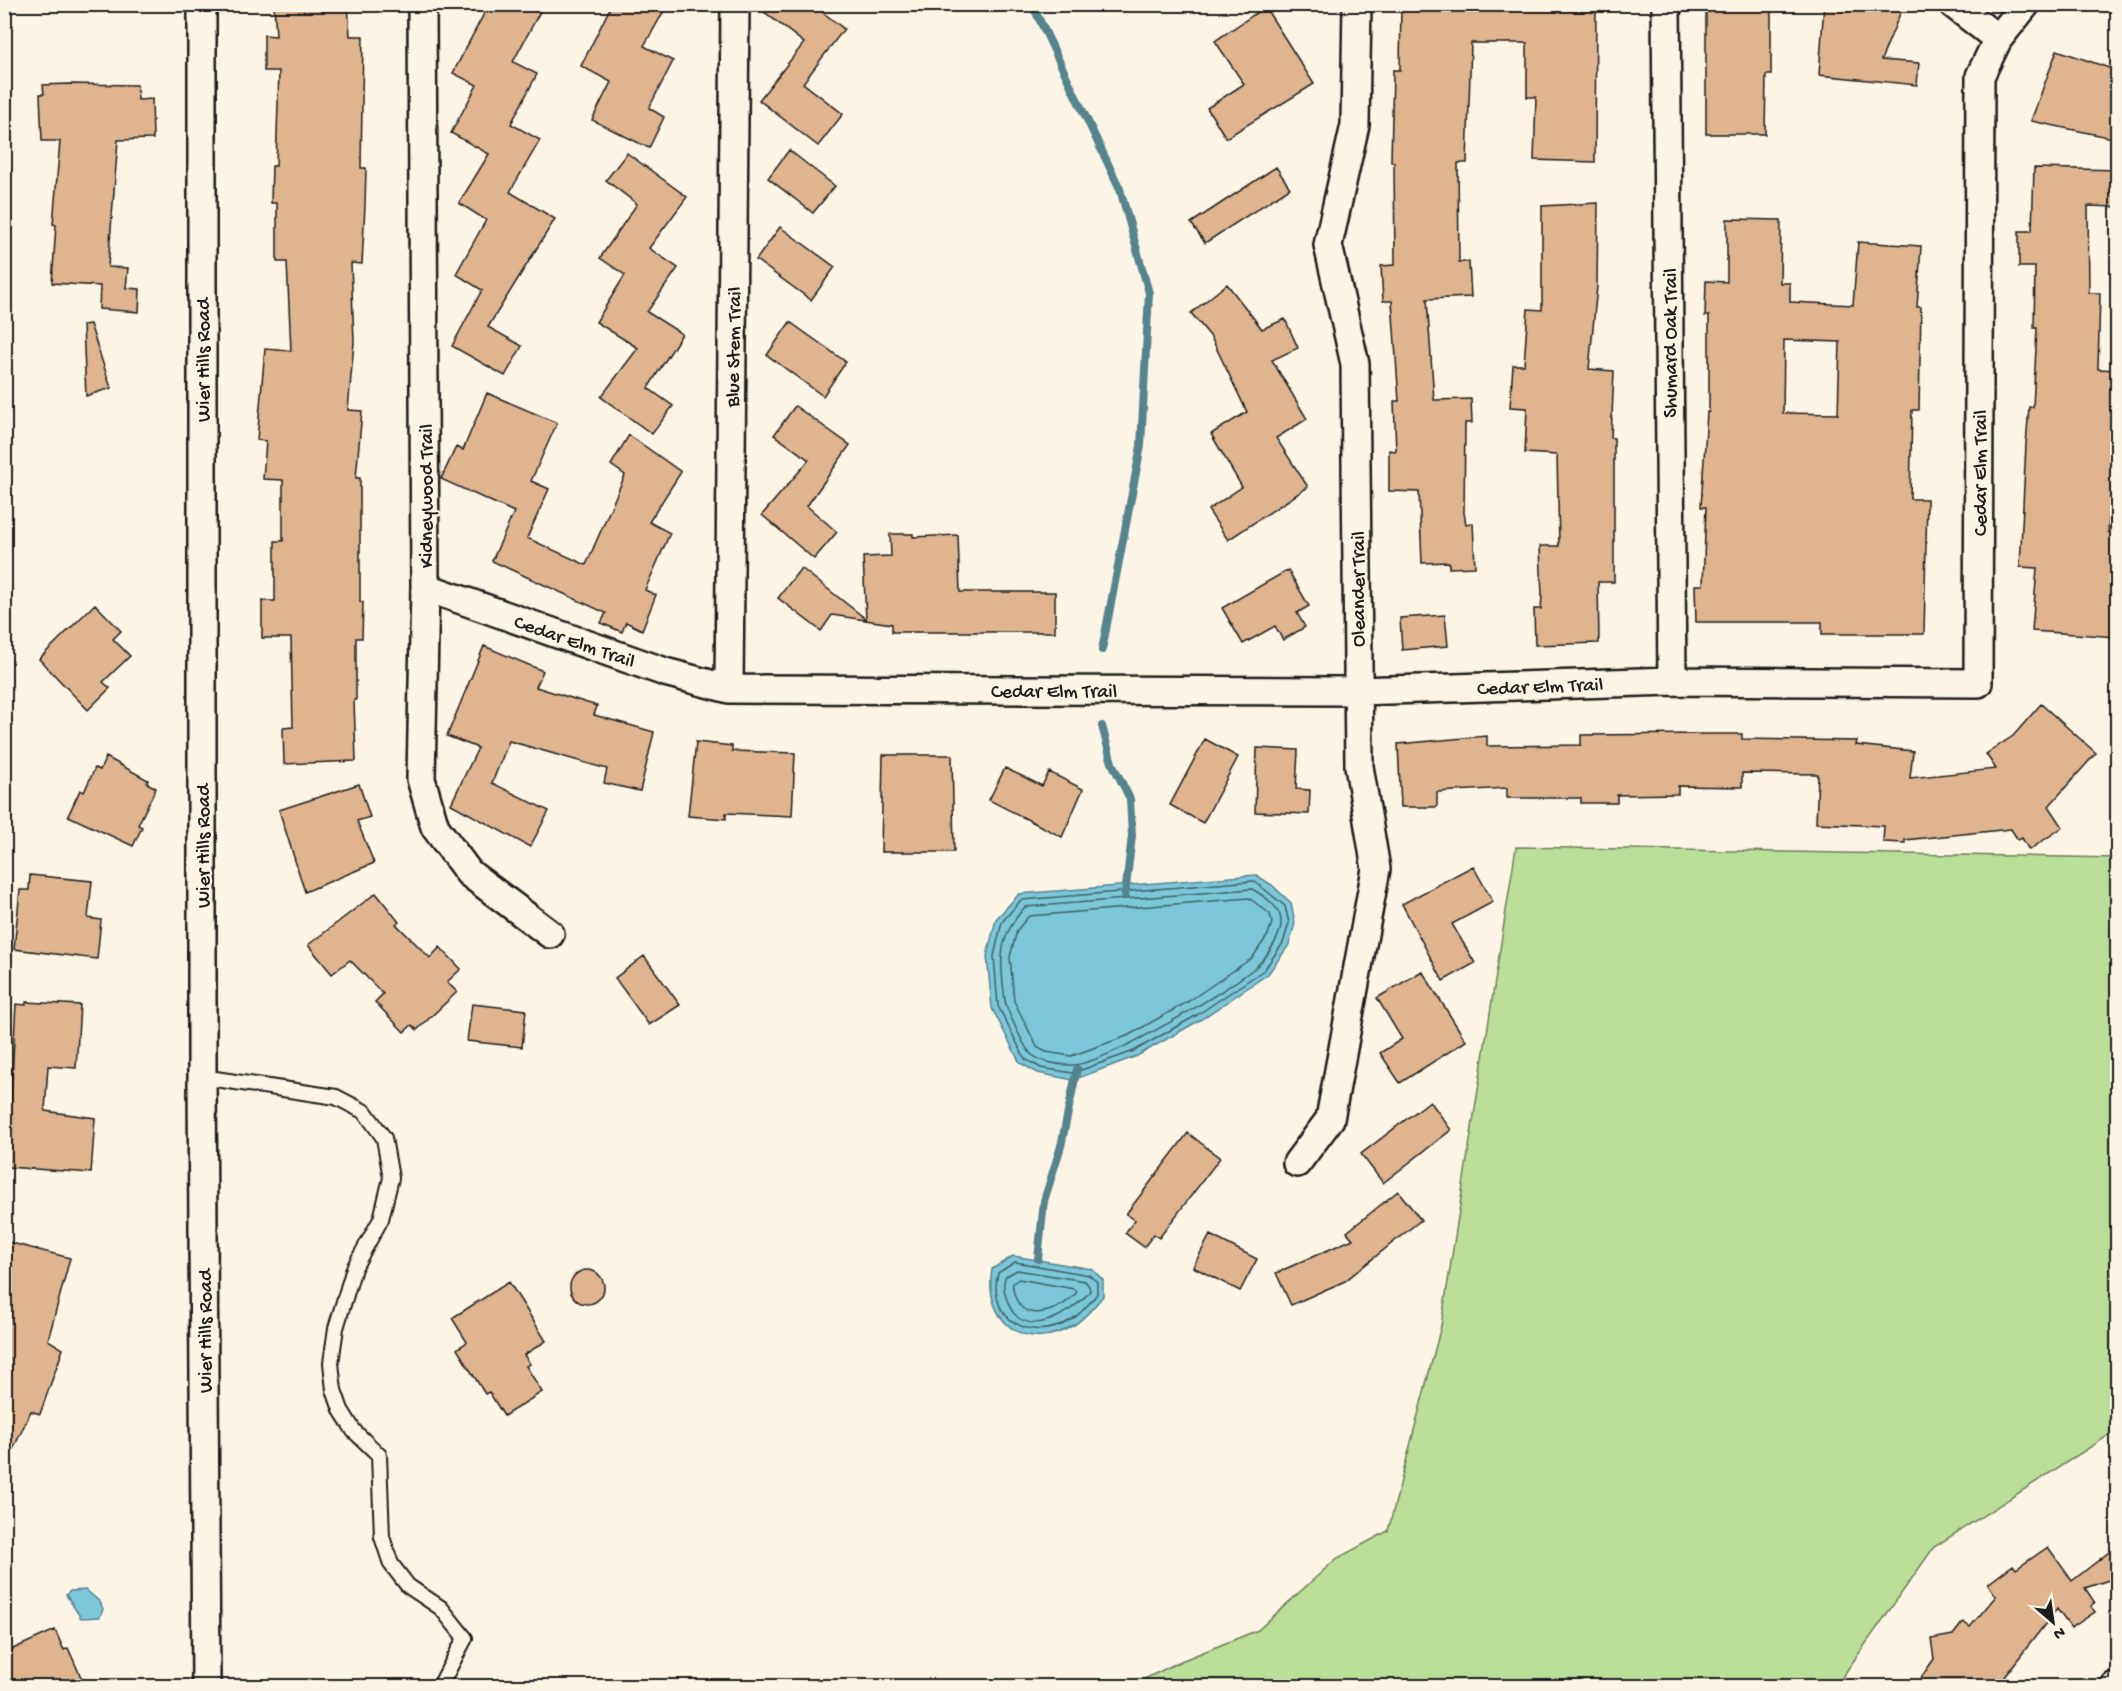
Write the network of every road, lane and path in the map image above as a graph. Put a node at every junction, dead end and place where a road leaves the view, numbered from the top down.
1 (202, 4) edge
2 (422, 4) edge
3 (735, 4) edge
4 (1357, 4) edge
5 (1666, 4) edge
6 (1953, 4) edge
7 (2026, 4) edge
8 (1998, 39) junction
9 (425, 587) junction
10 (1672, 681) junction
11 (729, 689) junction
12 (1358, 691) junction
13 (549, 934) dead end
14 (202, 1077) junction
15 (1297, 1163) dead end
16 (206, 1686) edge
17 (440, 1686) edge

1 - 14 street, Wier Hills Road
2 - 9 street, Kidneywood Trail
3 - 11 street, Blue Stem Trail
4 - 12 street, Oleander Trail
5 - 10 street, Shumard Oak Trail
6 - 8 street
7 - 8 street, Cedar Elm Trail
8 - 10 street, Cedar Elm Trail
9 - 11 street, Cedar Elm Trail
9 - 13 street, Kidneywood Trail
10 - 12 street, Cedar Elm Trail
11 - 12 street, Cedar Elm Trail
12 - 15 street, Oleander Trail
14 - 16 street, Wier Hills Road
14 - 17 lane

